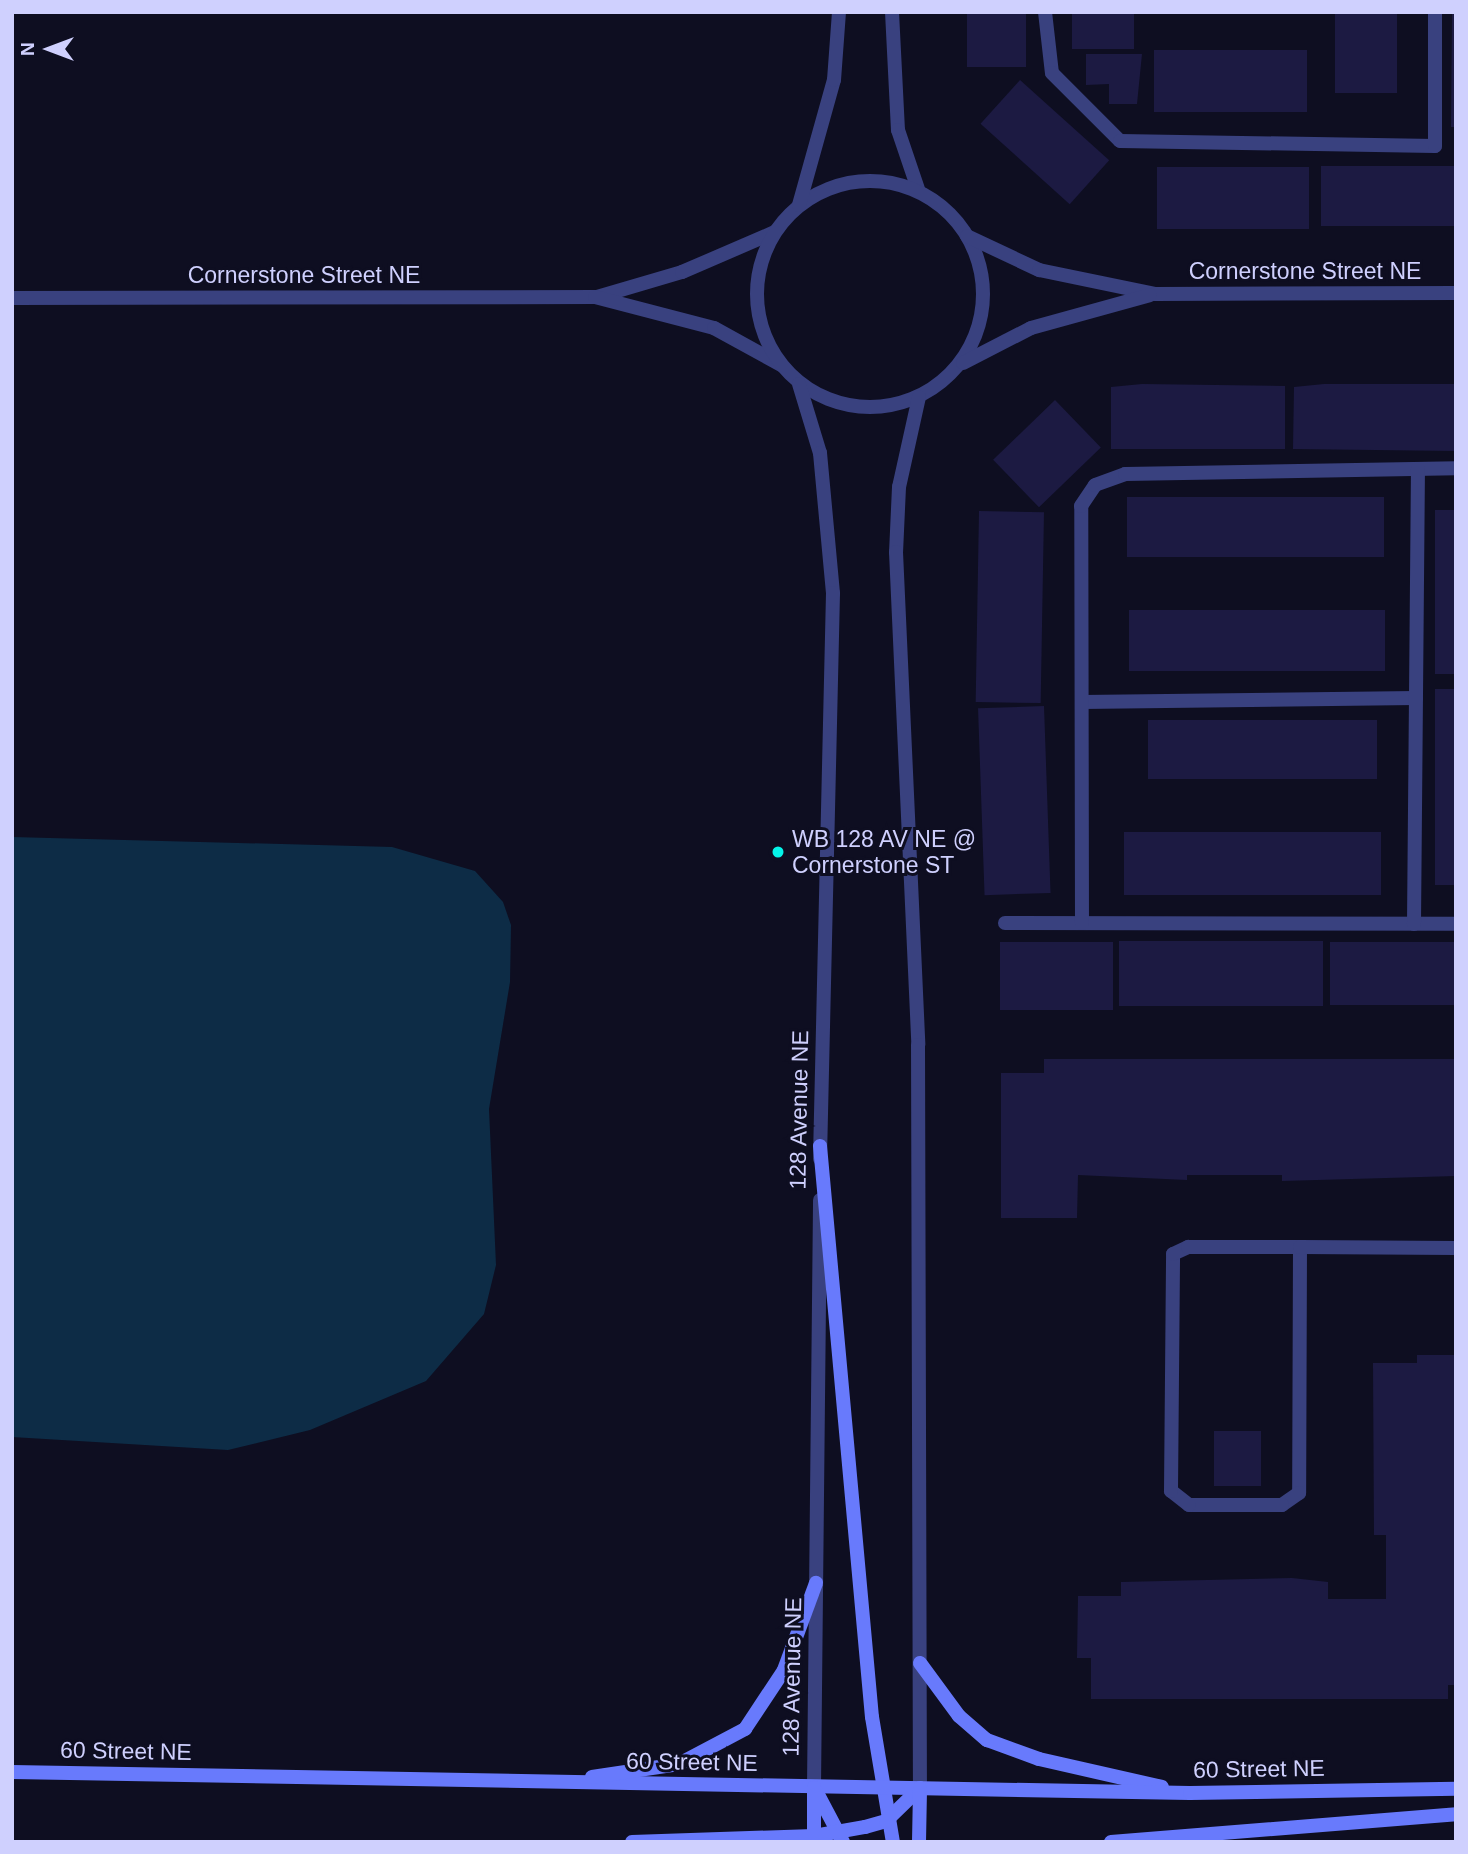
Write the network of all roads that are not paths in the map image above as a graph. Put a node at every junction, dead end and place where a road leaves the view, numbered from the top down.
1 (839, 12) edge
2 (891, 12) edge
3 (1045, 12) edge
4 (1435, 12) edge
5 (919, 192) junction
6 (799, 205) junction
7 (775, 232) junction
8 (966, 235) junction
9 (1456, 293) edge
10 (1155, 294) junction
11 (596, 297) junction
12 (12, 298) edge
13 (781, 365) junction
14 (959, 366) junction
15 (799, 384) junction
16 (919, 397) junction
17 (1456, 468) edge
18 (1418, 469) junction
19 (1416, 698) junction
20 (1082, 702) junction
21 (1005, 923) dead end
22 (1082, 923) junction
23 (1414, 924) junction
24 (1456, 924) edge
25 (820, 1146) junction
26 (1300, 1247) junction
27 (1456, 1248) edge
28 (816, 1583) junction
29 (920, 1663) junction
30 (12, 1772) edge
31 (553, 1783) junction
32 (814, 1787) junction
33 (883, 1787) junction
34 (920, 1788) junction
35 (1456, 1789) edge
36 (1190, 1793) junction
37 (1456, 1814) edge
38 (886, 1821) junction
39 (842, 1837) edge
40 (814, 1839) edge
41 (632, 1842) edge
42 (893, 1842) edge
43 (919, 1842) edge
44 (1111, 1842) edge

1 - 6 street
2 - 5 street
3 - 4 street
5 - 6 street
5 - 8 street
6 - 7 street
7 - 11 street, Cornerstone Street NE
7 - 13 street
8 - 10 street, Cornerstone Street NE
8 - 14 street
9 - 10 street, Cornerstone Street NE
10 - 14 street, Cornerstone Street NE
11 - 12 street, Cornerstone Street NE
11 - 13 street, Cornerstone Street NE
13 - 15 street
14 - 16 street
15 - 16 street
15 - 25 street, 128 Avenue NE
16 - 29 street
17 - 18 street
18 - 19 street
18 - 20 street
19 - 20 street
19 - 23 street
20 - 22 street
21 - 22 street
22 - 23 street
23 - 24 street
25 - 28 street, 128 Avenue NE
25 - 33 main road
26 - 26 street
26 - 27 street
28 - 31 main road
28 - 32 street, 128 Avenue NE
29 - 34 street
29 - 36 main road
30 - 31 main road, 60 Street NE
31 - 32 main road, 60 Street NE
32 - 33 main road, 60 Street NE
32 - 39 main road
32 - 40 main road, 128 Avenue NE
33 - 34 main road, 60 Street NE
33 - 38 main road
34 - 36 main road, 60 Street NE
34 - 38 main road
34 - 43 main road
35 - 36 main road, 60 Street NE
37 - 44 main road
38 - 39 main road
38 - 42 main road
39 - 40 main road
40 - 41 main road

